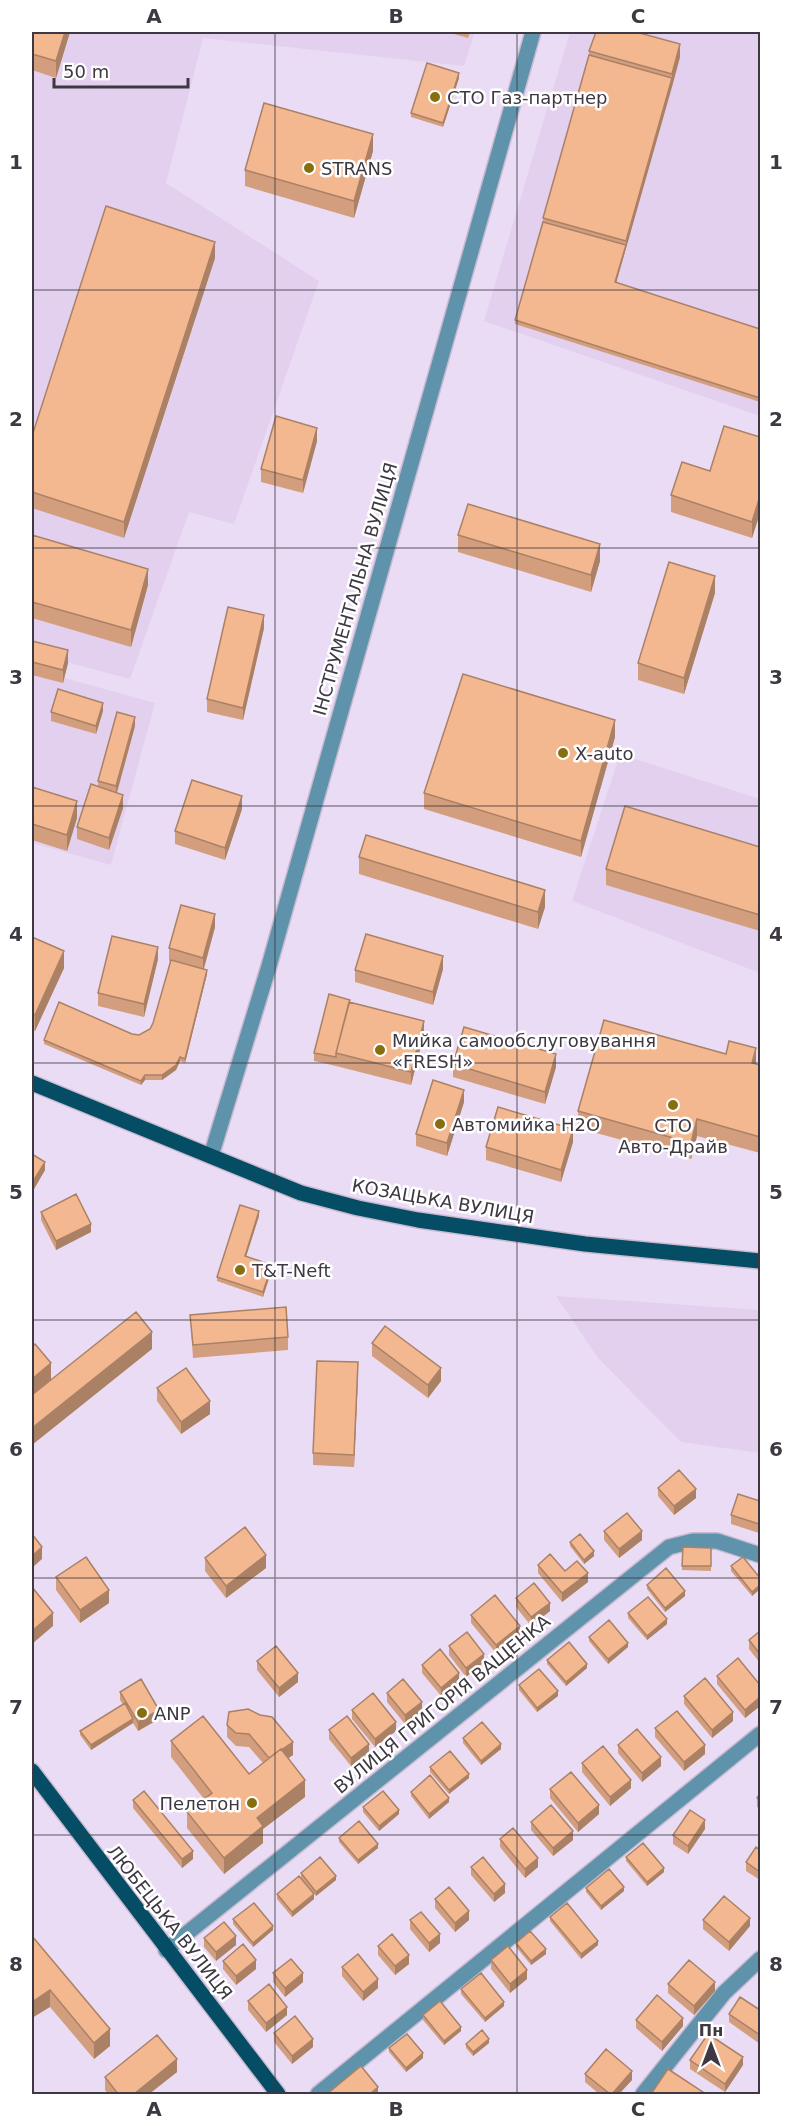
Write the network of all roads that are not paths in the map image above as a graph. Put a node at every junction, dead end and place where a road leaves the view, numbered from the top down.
1 (533, 32) edge
2 (32, 1083) edge
3 (211, 1156) junction
4 (760, 1261) edge
5 (760, 1555) edge
6 (760, 1734) edge
7 (32, 1771) edge
8 (166, 1950) junction
9 (760, 1959) edge
10 (278, 2094) edge
11 (318, 2094) edge
12 (643, 2094) edge

1 - 3 street, ІНСТРУМЕНТАЛЬНА ВУЛИЦЯ
2 - 3 main road, КОЗАЦЬКА ВУЛИЦЯ
3 - 4 main road, КОЗАЦЬКА ВУЛИЦЯ
5 - 8 street, ВУЛИЦЯ ГРИГОРІЯ ВАЩЕНКА
6 - 11 street
7 - 8 main road, ЛЮБЕЦЬКА ВУЛИЦЯ
8 - 10 main road, ЛЮБЕЦЬКА ВУЛИЦЯ
9 - 12 street

